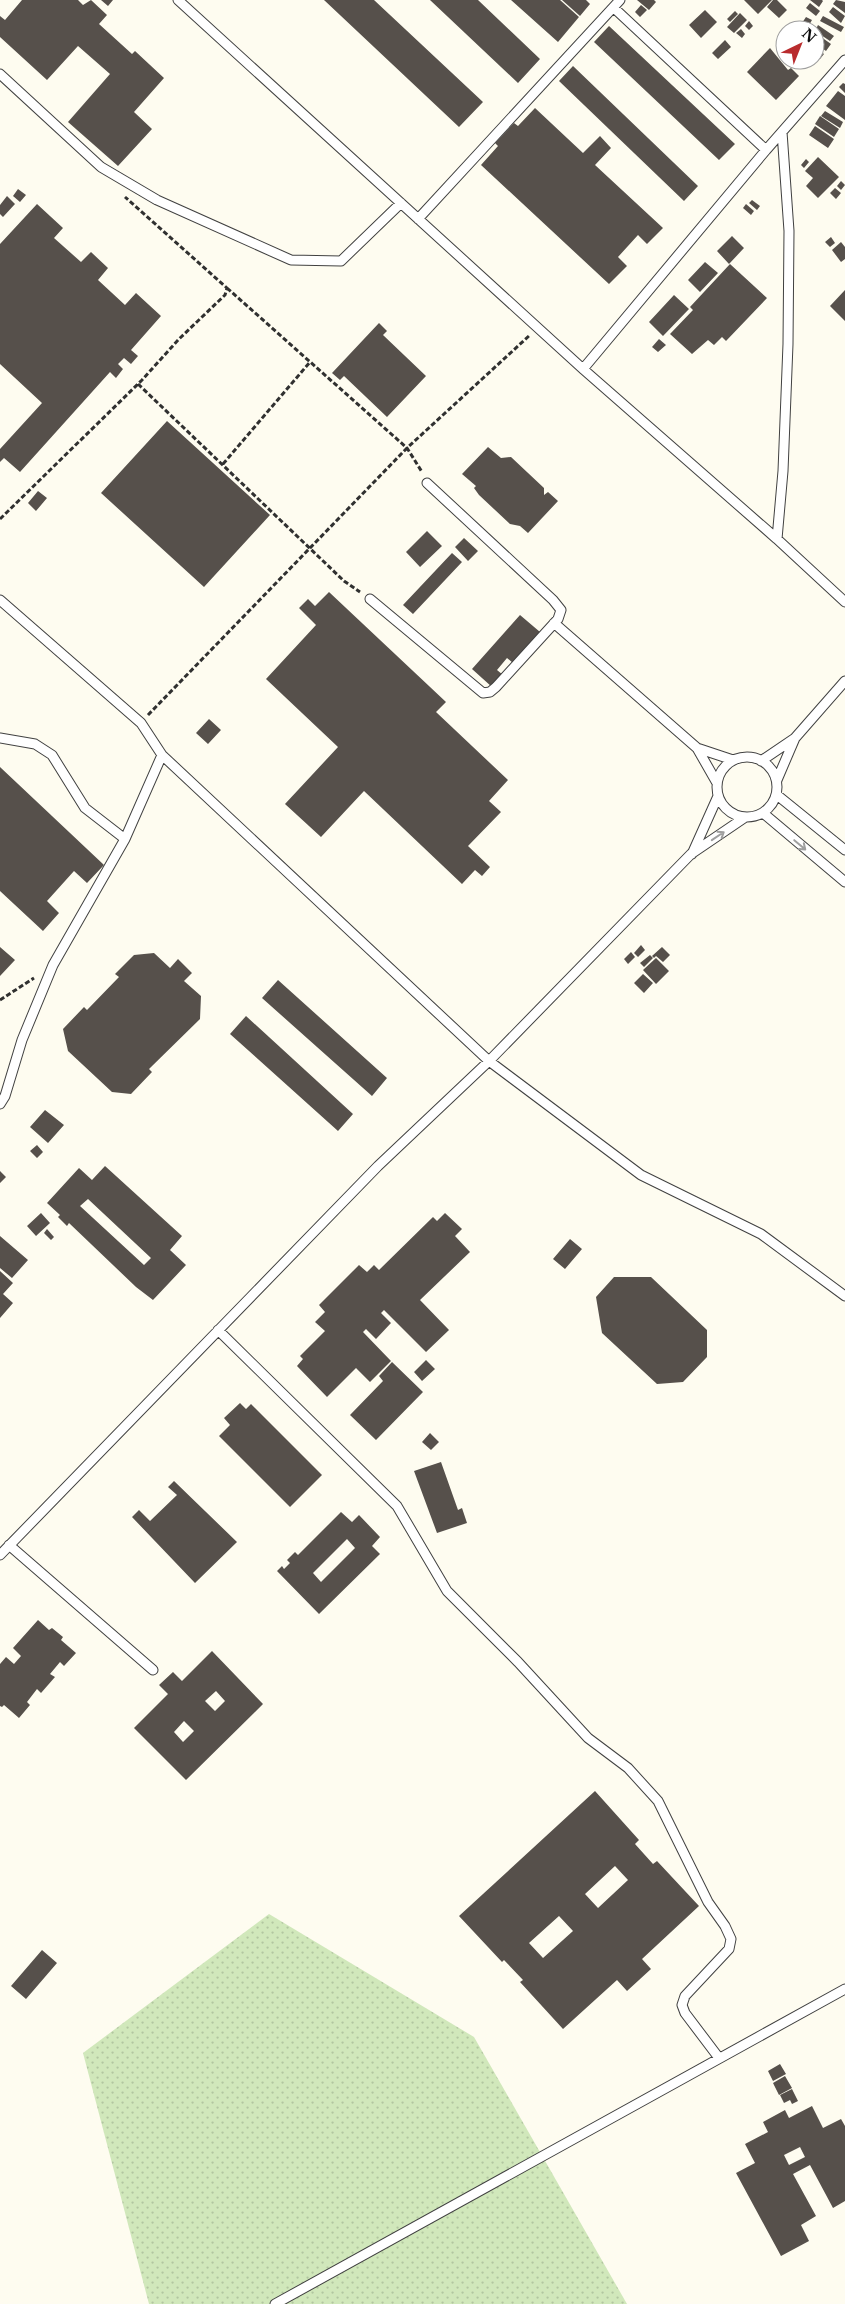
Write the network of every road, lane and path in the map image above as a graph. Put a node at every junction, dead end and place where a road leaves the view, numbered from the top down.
1 (178, 0) edge
2 (620, 0) edge
3 (614, 8) junction
4 (845, 60) edge
5 (0, 74) edge
6 (782, 132) junction
7 (766, 150) junction
8 (124, 196) dead end
9 (401, 203) junction
10 (418, 219) junction
11 (227, 288) junction
12 (538, 328) junction
13 (310, 362) junction
14 (583, 369) junction
15 (138, 384) junction
16 (407, 448) junction
17 (222, 464) junction
18 (427, 482) joint
19 (0, 519) edge
20 (777, 539) junction
21 (310, 546) junction
22 (370, 599) joint
23 (0, 600) edge
24 (845, 602) edge
25 (554, 623) junction
26 (845, 681) edge
27 (141, 723) junction
28 (0, 738) edge
29 (795, 738) junction
30 (697, 748) junction
31 (162, 755) junction
32 (733, 760) junction
33 (761, 761) junction
34 (776, 780) junction
35 (717, 783) junction
36 (777, 795) junction
37 (718, 796) junction
38 (763, 813) junction
39 (744, 818) junction
40 (125, 839) junction
41 (845, 850) edge
42 (691, 854) junction
43 (845, 882) edge
44 (53, 965) junction
45 (0, 1000) edge
46 (489, 1061) junction
47 (0, 1104) edge
48 (845, 1296) edge
49 (218, 1330) junction
50 (9, 1545) junction
51 (0, 1555) edge
52 (153, 1670) dead end
53 (845, 1989) edge
54 (719, 2058) junction
55 (275, 2304) edge

1 - 9 lane
2 - 3 lane
3 - 7 lane
3 - 10 lane
4 - 6 lane
5 - 9 lane
6 - 7 lane
6 - 20 lane
7 - 14 lane
8 - 11 path
9 - 10 lane
10 - 12 lane
11 - 13 path
11 - 15 path
12 - 14 lane
12 - 16 path
13 - 16 path
13 - 17 path
14 - 20 lane
15 - 17 path
15 - 19 path
16 - 18 path
16 - 21 path
17 - 21 path
18 - 25 lane
20 - 24 lane
21 - 22 path
21 - 27 path
22 - 25 lane
23 - 27 lane
25 - 30 lane
26 - 29 lane
27 - 31 lane
28 - 40 lane
29 - 33 lane
29 - 34 lane
30 - 32 lane
30 - 35 lane
31 - 40 lane
31 - 46 lane
32 - 33 lane
32 - 35 lane
33 - 34 lane
34 - 36 lane
35 - 37 lane
36 - 38 lane
36 - 41 lane
37 - 39 lane
37 - 42 lane
38 - 39 lane
38 -> 43 lane
42 -> 39 lane
40 - 44 lane
42 - 46 lane
44 - 45 path
44 - 47 lane
46 - 48 lane
46 - 49 lane
49 - 50 lane
49 - 54 lane
50 - 51 lane
50 - 52 lane
53 - 54 lane
54 - 55 lane

